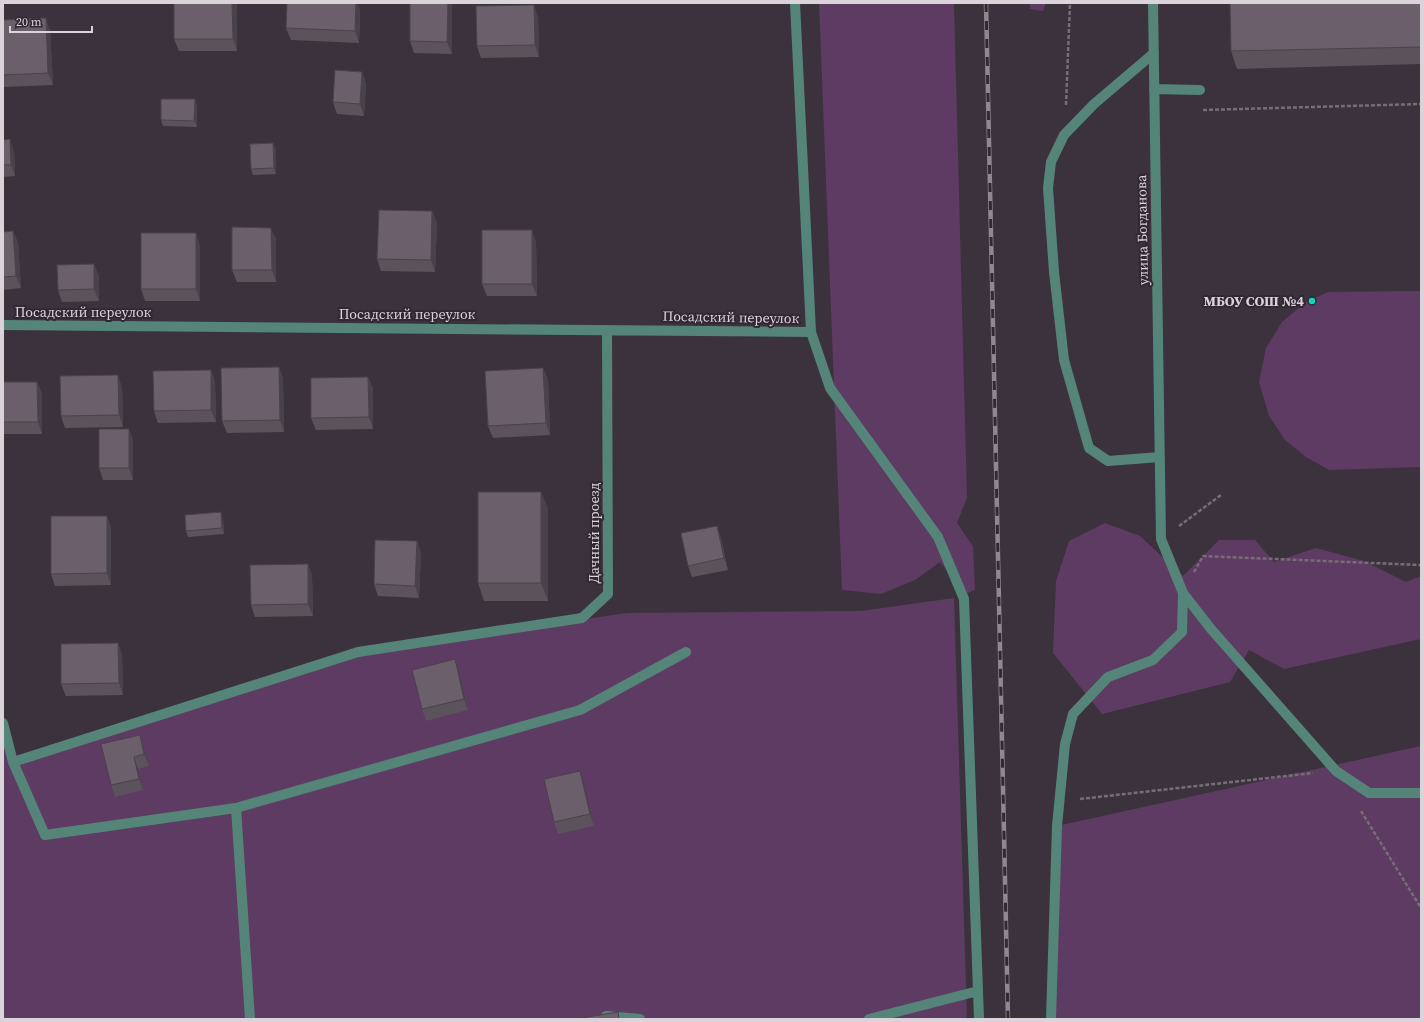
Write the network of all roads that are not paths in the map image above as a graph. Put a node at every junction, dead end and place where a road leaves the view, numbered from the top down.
1 (795, 3) edge
2 (1153, 3) edge
3 (1154, 53) junction
4 (1154, 89) junction
5 (1200, 90) dead end
6 (3, 325) edge
7 (607, 330) junction
8 (811, 332) junction
9 (1160, 457) junction
10 (1182, 593) junction
11 (686, 652) dead end
12 (3, 723) edge
13 (13, 762) junction
14 (1421, 793) edge
15 (236, 808) junction
16 (978, 991) junction
17 (602, 1016) edge
18 (250, 1019) edge
19 (640, 1019) edge
20 (869, 1019) edge
21 (979, 1019) edge
22 (1051, 1019) edge

1 - 8 street
2 - 3 street, улица Богданова
3 - 4 street, улица Богданова
3 - 9 street
4 - 5 street
4 - 9 street, улица Богданова
6 - 7 street, Посадский переулок
7 - 8 street, Посадский переулок
7 - 13 street, Дачный проезд
8 - 16 street
9 - 10 street, улица Богданова
10 - 14 street
10 - 22 street
11 - 15 street
12 - 13 street
13 - 15 street
15 - 18 street
16 - 20 street
16 - 21 street
17 - 19 street

